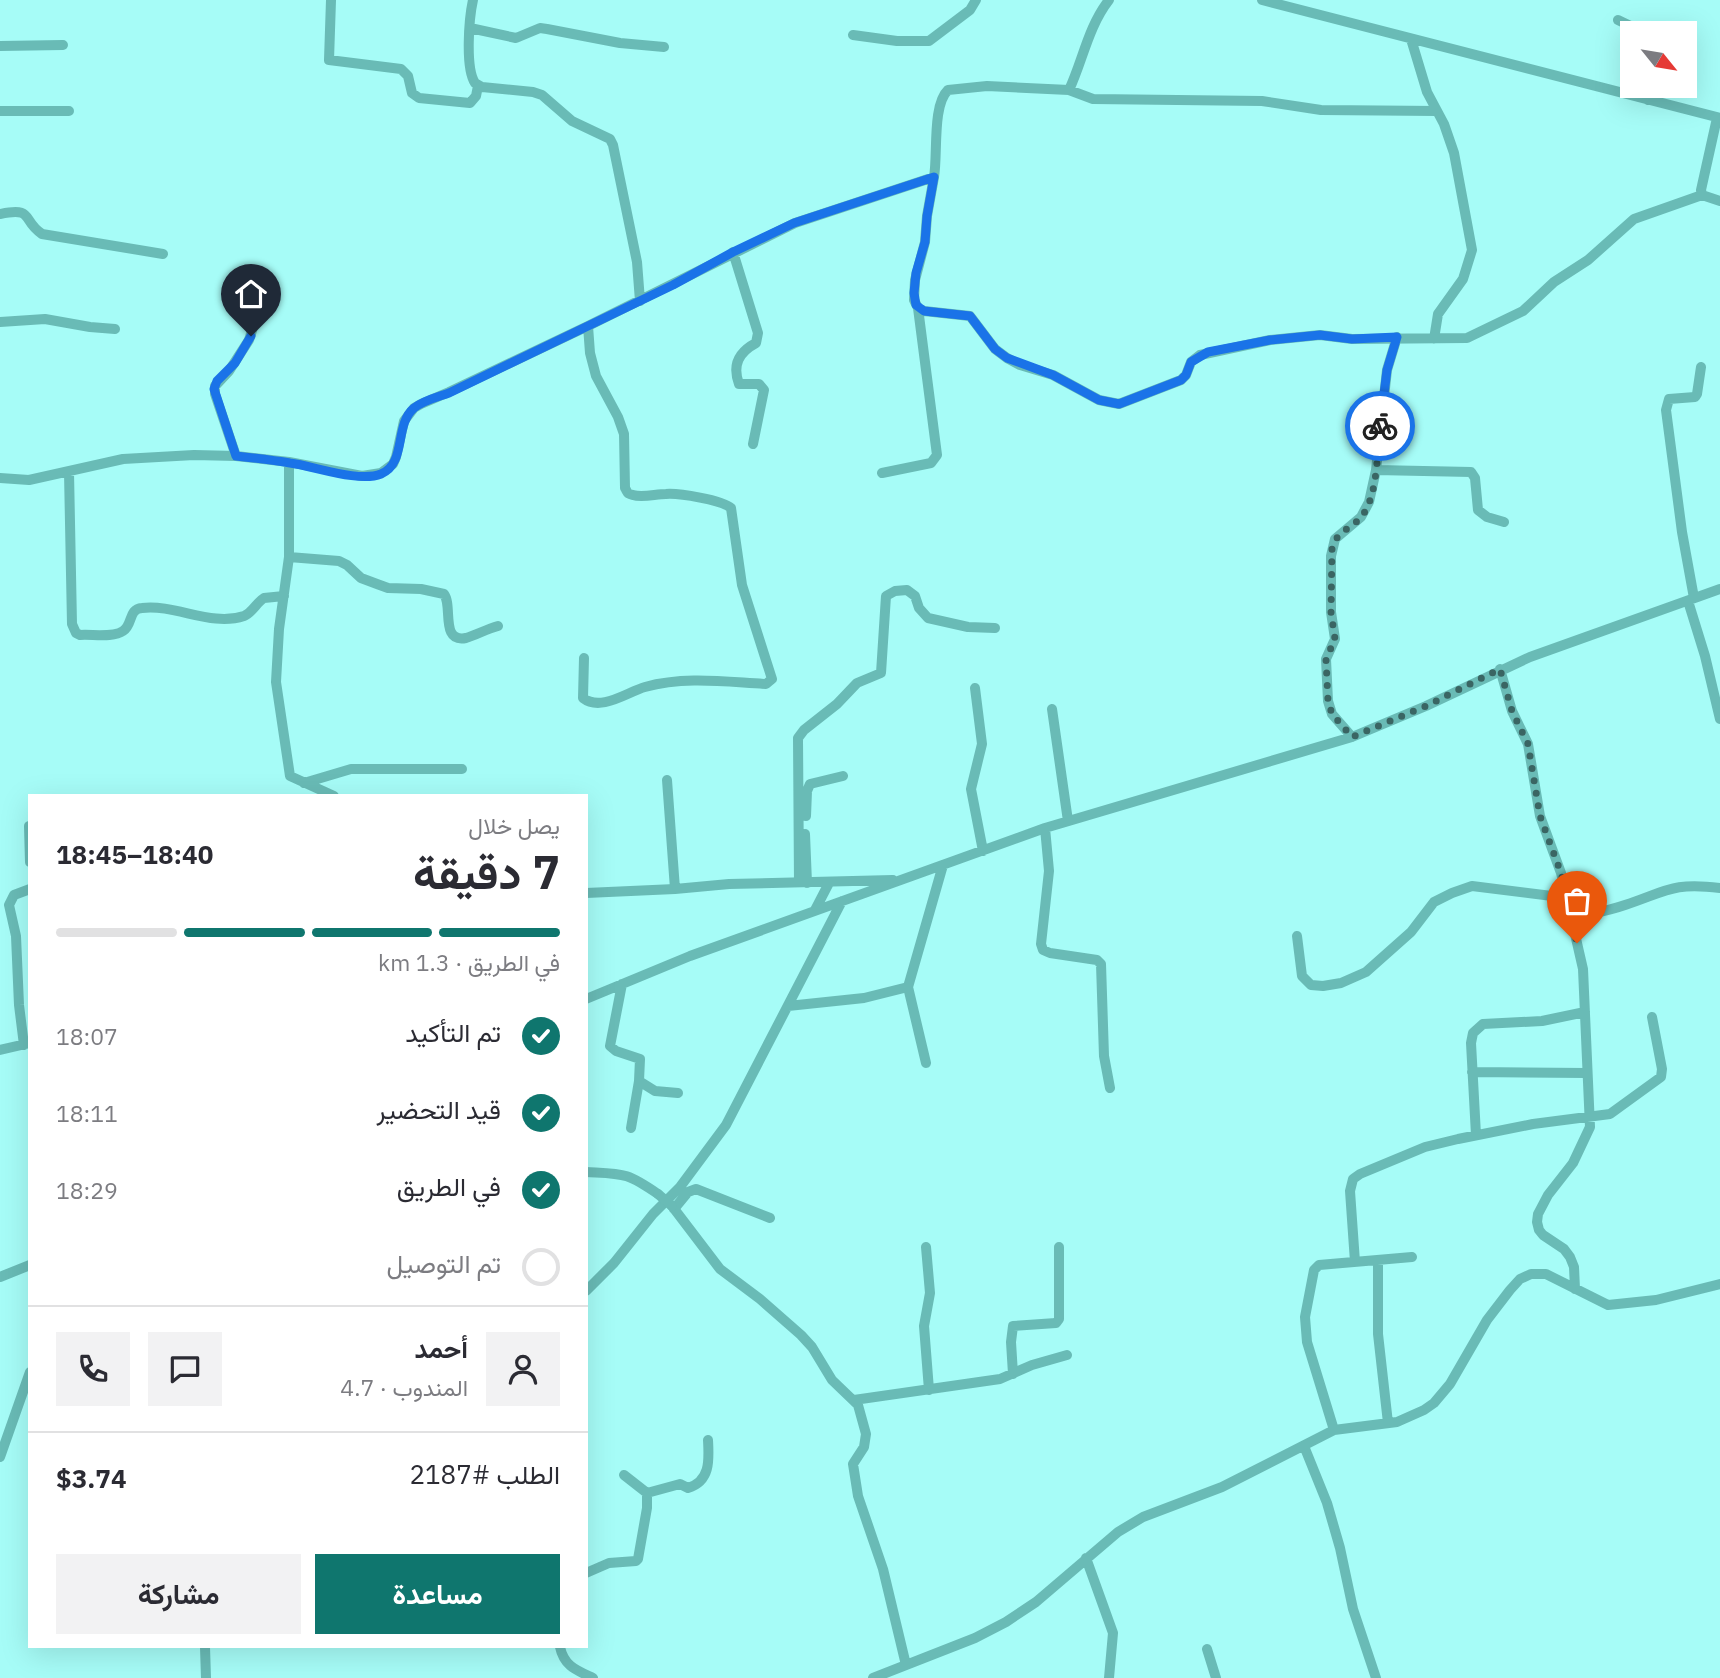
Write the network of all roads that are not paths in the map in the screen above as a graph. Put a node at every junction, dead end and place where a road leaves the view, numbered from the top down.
1 (331, 0) edge
2 (473, 0) edge
3 (976, 0) edge
4 (1109, 0) edge
5 (1262, 0) edge
6 (470, 28) junction
7 (853, 35) dead end
8 (1411, 39) junction
9 (63, 45) dead end
10 (0, 46) edge
11 (664, 47) dead end
12 (478, 86) junction
13 (1069, 90) junction
14 (1648, 100) joint
15 (0, 111) edge
16 (69, 111) dead end
17 (1437, 111) junction
18 (1719, 118) edge
19 (934, 177) junction
20 (1702, 195) junction
21 (1720, 201) edge
22 (0, 214) edge
23 (733, 252) junction
24 (163, 254) dead end
25 (640, 301) junction
26 (261, 302) dead end
27 (918, 307) junction
28 (0, 323) edge
29 (588, 326) junction
30 (115, 328) dead end
31 (1397, 337) junction
32 (1434, 339) junction
33 (1701, 367) dead end
34 (754, 444) dead end
35 (236, 456) junction
36 (289, 463) junction
37 (1376, 470) junction
38 (69, 472) junction
39 (882, 473) dead end
40 (0, 478) edge
41 (1504, 522) dead end
42 (289, 557) junction
43 (1720, 589) edge
44 (284, 596) junction
45 (1691, 600) junction
46 (498, 626) dead end
47 (995, 628) dead end
48 (584, 659) dead end
49 (1500, 669) junction
50 (975, 688) dead end
51 (1052, 709) dead end
52 (1720, 719) edge
53 (1352, 737) junction
54 (462, 769) dead end
55 (843, 776) dead end
56 (667, 780) dead end
57 (304, 783) junction
58 (329, 794) edge
59 (1068, 821) junction
60 (1045, 828) junction
61 (983, 850) junction
62 (943, 865) junction
63 (906, 880) junction
64 (803, 882) junction
65 (829, 883) junction
66 (1720, 888) edge
67 (675, 889) junction
68 (28, 890) edge
69 (588, 893) edge
70 (1568, 898) junction
71 (842, 901) junction
72 (816, 910) junction
73 (1573, 918) junction
74 (1297, 936) dead end
75 (622, 984) junction
76 (908, 987) junction
77 (588, 998) edge
78 (788, 1006) junction
79 (1585, 1012) junction
80 (1652, 1017) dead end
81 (27, 1044) edge
82 (0, 1050) edge
83 (926, 1063) dead end
84 (1472, 1072) junction
85 (1587, 1073) junction
86 (639, 1081) junction
87 (1110, 1088) dead end
88 (678, 1093) dead end
89 (1591, 1117) junction
90 (631, 1128) dead end
91 (1476, 1135) junction
92 (588, 1172) edge
93 (673, 1208) junction
94 (770, 1218) dead end
95 (926, 1247) dead end
96 (1059, 1247) dead end
97 (1412, 1257) dead end
98 (1378, 1261) junction
99 (1355, 1262) junction
100 (28, 1266) edge
101 (0, 1276) edge
102 (1720, 1284) edge
103 (588, 1289) edge
104 (1575, 1289) junction
105 (1067, 1355) dead end
106 (1013, 1374) junction
107 (28, 1378) edge
108 (929, 1390) junction
109 (854, 1400) junction
110 (1388, 1423) junction
111 (1334, 1430) junction
112 (708, 1440) dead end
113 (1304, 1446) junction
114 (0, 1457) edge
115 (624, 1475) dead end
116 (647, 1493) junction
117 (1086, 1558) junction
118 (588, 1572) edge
119 (205, 1648) edge
120 (560, 1648) edge
121 (1207, 1649) dead end
122 (906, 1665) junction
123 (206, 1678) edge
124 (593, 1678) edge
125 (873, 1678) edge
126 (1108, 1678) edge
127 (1216, 1678) edge
128 (1376, 1678) edge

1 - 12 street
2 - 6 street
3 - 7 street
4 - 13 street
5 - 8 street
6 - 11 street
6 - 12 street
8 - 14 street
8 - 17 street
9 - 10 street
12 - 25 street
13 - 17 street
13 - 19 street
14 - 18 street
15 - 16 street
17 - 32 street
18 - 20 street
19 - 23 street
19 - 27 street
20 - 21 street
20 - 32 street
22 - 24 street
23 - 25 street
23 - 34 street
25 - 29 street
26 - 35 street
27 - 31 street
27 - 39 street
28 - 30 street
29 - 36 street
29 - 48 street
31 - 32 street
31 - 37 street
33 - 45 street
35 - 36 street
35 - 38 street
36 - 42 street
37 - 41 street
37 - 53 street
38 - 40 street
38 - 44 street
42 - 44 street
42 - 46 street
43 - 45 street
44 - 57 street
45 - 49 street
45 - 52 street
47 - 64 street
49 - 53 street
49 - 70 street
50 - 61 street
51 - 59 street
53 - 59 street
54 - 57 street
55 - 64 street
56 - 67 street
57 - 58 street
59 - 60 street
60 - 61 street
60 - 87 street
61 - 62 street
62 - 63 street
62 - 76 street
63 - 65 street
63 - 71 street
64 - 65 street
64 - 67 street
65 - 72 street
66 - 73 street
67 - 69 street
68 - 81 street
70 - 73 street
70 - 74 street
71 - 72 street
71 - 78 street
72 - 75 street
73 - 79 street
75 - 77 street
75 - 86 street
76 - 78 street
76 - 83 street
78 - 103 street
79 - 84 street
79 - 85 street
80 - 89 street
81 - 82 street
84 - 85 street
84 - 91 street
85 - 89 street
86 - 88 street
86 - 90 street
89 - 91 street
89 - 104 street
91 - 99 street
92 - 93 street, bridge
93 - 94 street
93 - 109 street
95 - 108 street
96 - 106 street
97 - 98 street
98 - 99 street
98 - 110 street
99 - 111 street
100 - 101 street
102 - 104 street
104 - 110 street
105 - 106 street
106 - 108 street
107 - 114 street
108 - 109 street
109 - 122 street
110 - 111 street
111 - 113 street
112 - 116 street
113 - 117 street
113 - 128 street
115 - 116 street
116 - 118 street
117 - 122 street
117 - 126 street
119 - 123 street
120 - 124 street
121 - 127 street
122 - 125 street

